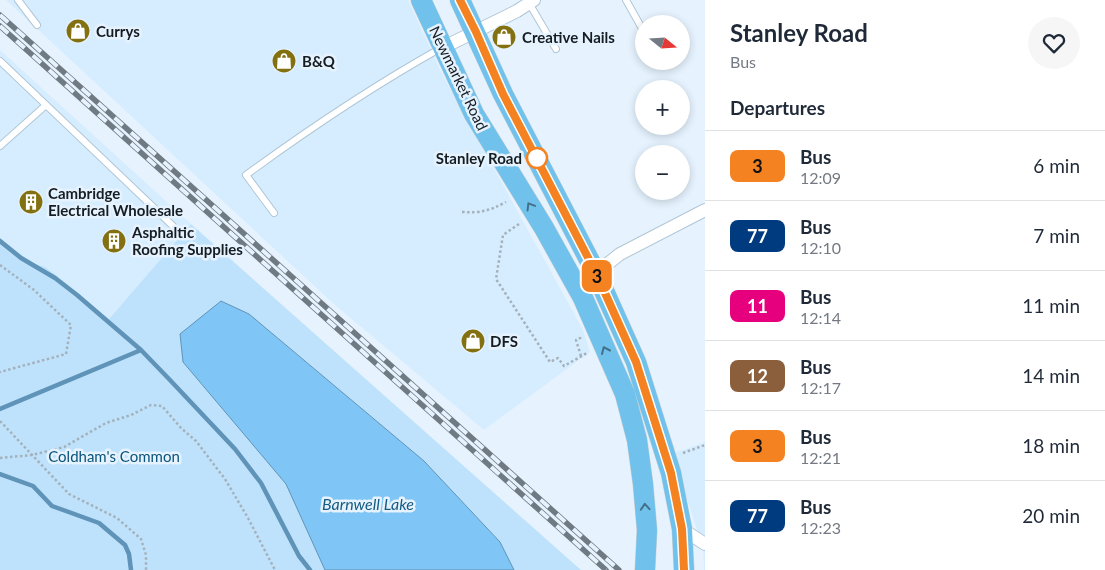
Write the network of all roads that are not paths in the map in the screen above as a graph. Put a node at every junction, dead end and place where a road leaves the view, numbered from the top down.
1 (18, 0) edge
2 (421, 0) edge
3 (460, 0) edge
4 (626, 0) edge
5 (532, 2) edge
6 (635, 16) edge
7 (37, 26) dead end
8 (476, 32) junction
9 (442, 48) junction
10 (556, 49) dead end
11 (0, 61) edge
12 (46, 105) junction
13 (0, 146) edge
14 (705, 210) edge
15 (274, 213) dead end
16 (173, 226) dead end
17 (596, 273) junction
18 (682, 529) junction
19 (705, 544) edge
20 (646, 563) edge
21 (684, 570) edge

1 - 7 lane
2 - 9 main road, Newmarket Road
3 - 8 main road
4 - 6 lane
5 - 8 street
5 - 10 lane
8 - 9 street
8 - 17 main road
9 - 15 lane
20 -> 9 main road, Newmarket Road
11 - 12 lane
12 - 13 lane
12 - 16 lane
14 - 17 street
17 - 18 main road
18 - 19 street
18 - 21 main road

